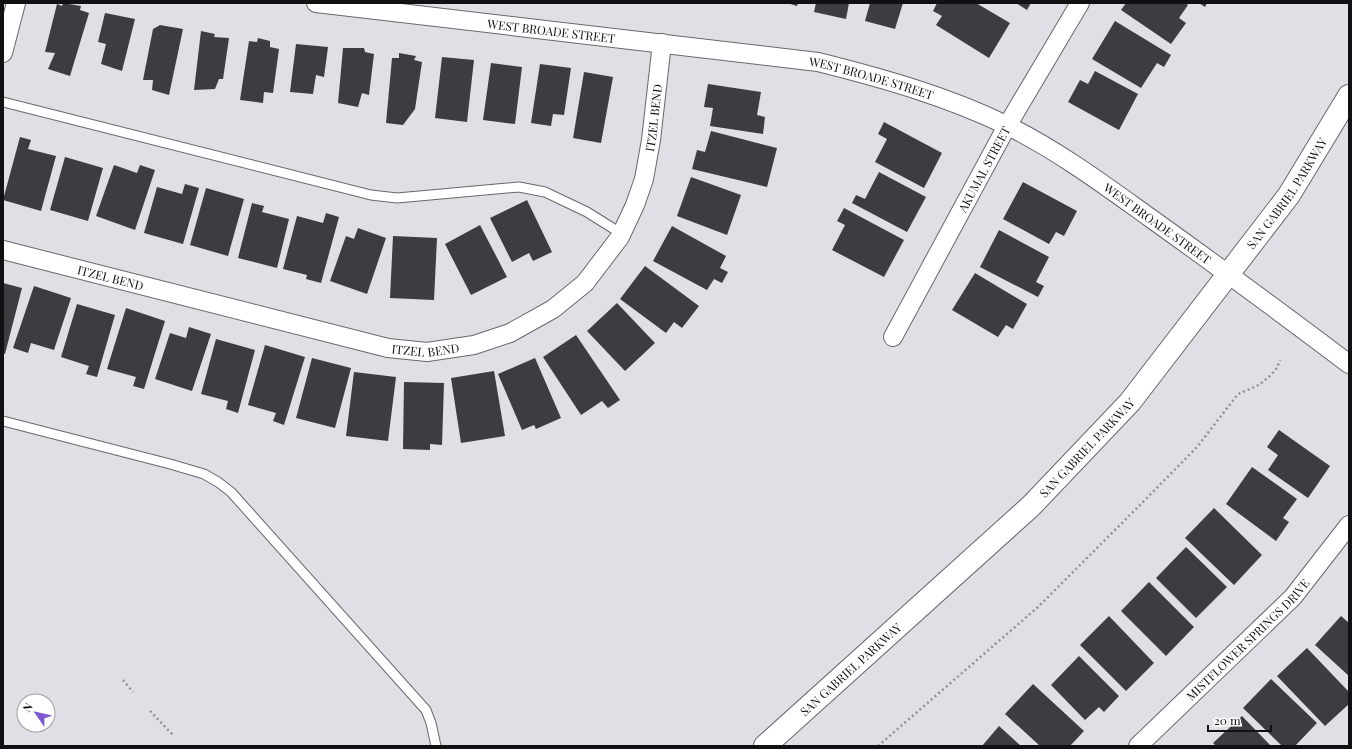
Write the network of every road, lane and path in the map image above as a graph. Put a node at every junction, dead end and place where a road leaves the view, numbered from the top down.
1 (16, 3) edge
2 (316, 3) edge
3 (1080, 3) edge
4 (662, 43) junction
5 (3, 53) edge
6 (1349, 96) edge
7 (3, 102) edge
8 (1007, 126) junction
9 (622, 234) junction
10 (3, 250) edge
11 (1228, 273) junction
12 (893, 337) dead end
13 (1280, 360) dead end
14 (1349, 364) edge
15 (3, 420) edge
16 (1349, 525) edge
17 (123, 680) dead end
18 (133, 692) dead end
19 (150, 711) dead end
20 (173, 735) dead end
21 (436, 746) edge
22 (765, 746) edge
23 (878, 746) edge
24 (1138, 746) edge

1 - 5 street
2 - 4 street, WEST BROADE STREET
3 - 8 street, AKUMAL STREET
4 - 8 street, WEST BROADE STREET
4 - 9 street, ITZEL BEND
6 - 11 street, SAN GABRIEL PARKWAY
7 - 9 lane
8 - 11 street, WEST BROADE STREET
8 - 12 street, AKUMAL STREET
9 - 10 street, ITZEL BEND
11 - 14 street, WEST BROADE STREET
11 - 22 street, SAN GABRIEL PARKWAY
13 - 23 path
15 - 21 lane
16 - 24 street, MISTFLOWER SPRINGS DRIVE
17 - 18 path
19 - 20 path

